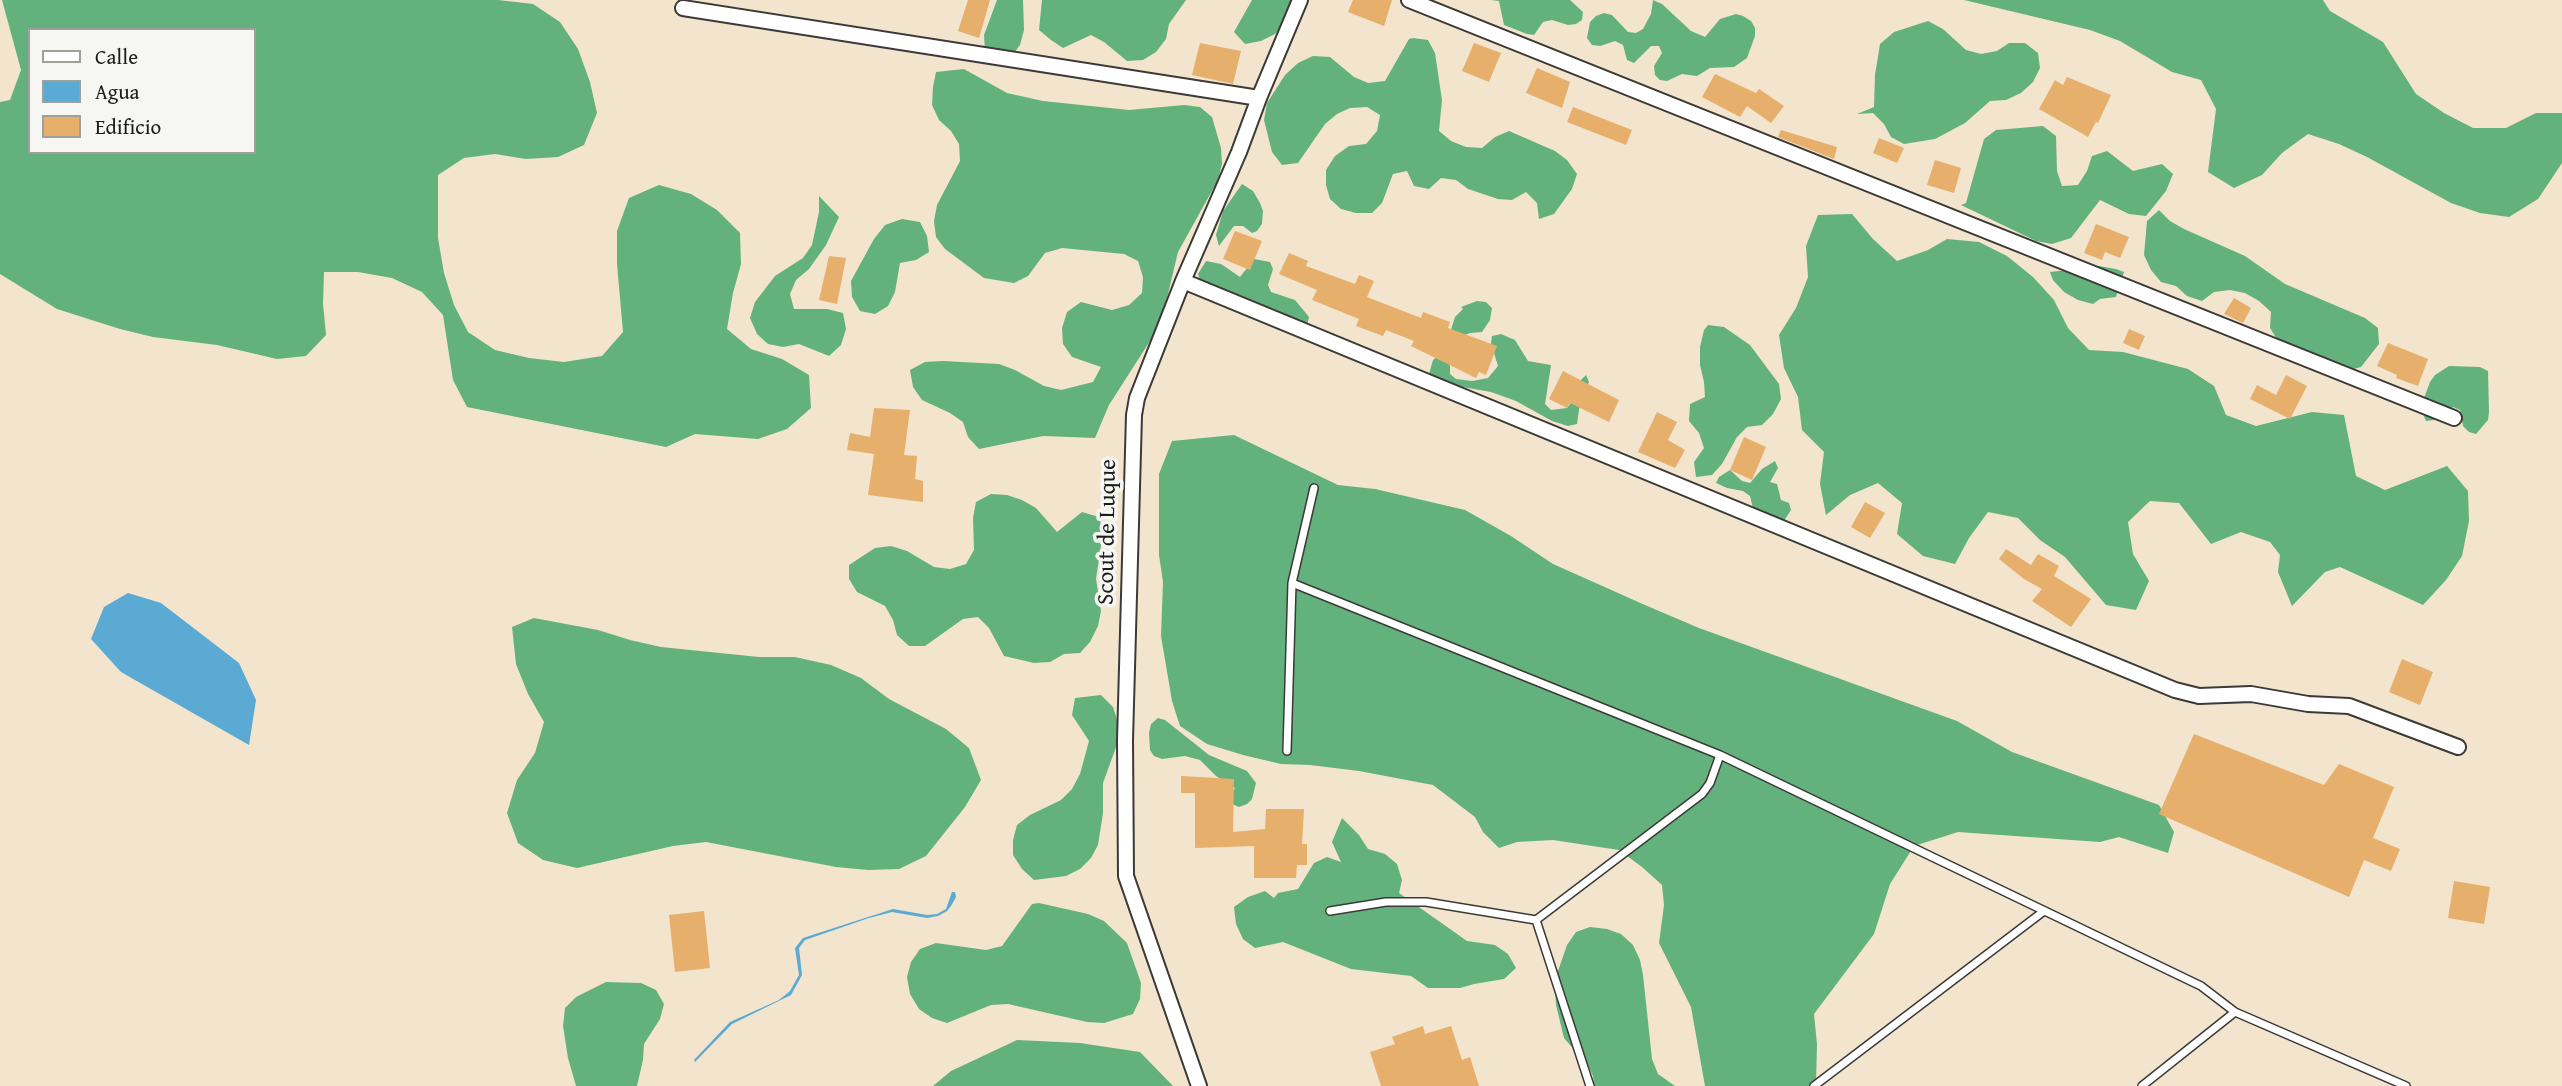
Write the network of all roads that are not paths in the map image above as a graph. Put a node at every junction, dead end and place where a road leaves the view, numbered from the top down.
1 (1300, 0) edge
2 (1409, 0) edge
3 (683, 8) dead end
4 (1259, 98) junction
5 (1183, 281) junction
6 (2455, 418) dead end
7 (1314, 488) dead end
8 (1292, 583) junction
9 (2458, 747) dead end
10 (1286, 751) dead end
11 (1720, 755) junction
12 (1330, 911) dead end
13 (2045, 911) junction
14 (1536, 920) junction
15 (2235, 1012) junction
16 (1199, 1086) edge
17 (1590, 1086) edge
18 (1814, 1086) edge
19 (2142, 1086) edge
20 (2406, 1086) edge

1 - 4 street, Scout de Luque
2 - 6 street
3 - 4 street
4 - 5 street, Scout de Luque
5 - 9 street
5 - 16 street, Scout de Luque
7 - 8 lane
8 - 10 lane
8 - 11 lane
11 - 13 lane
11 - 14 lane
12 - 14 lane
13 - 15 lane
13 - 18 lane
14 - 17 lane
15 - 19 lane
15 - 20 lane

